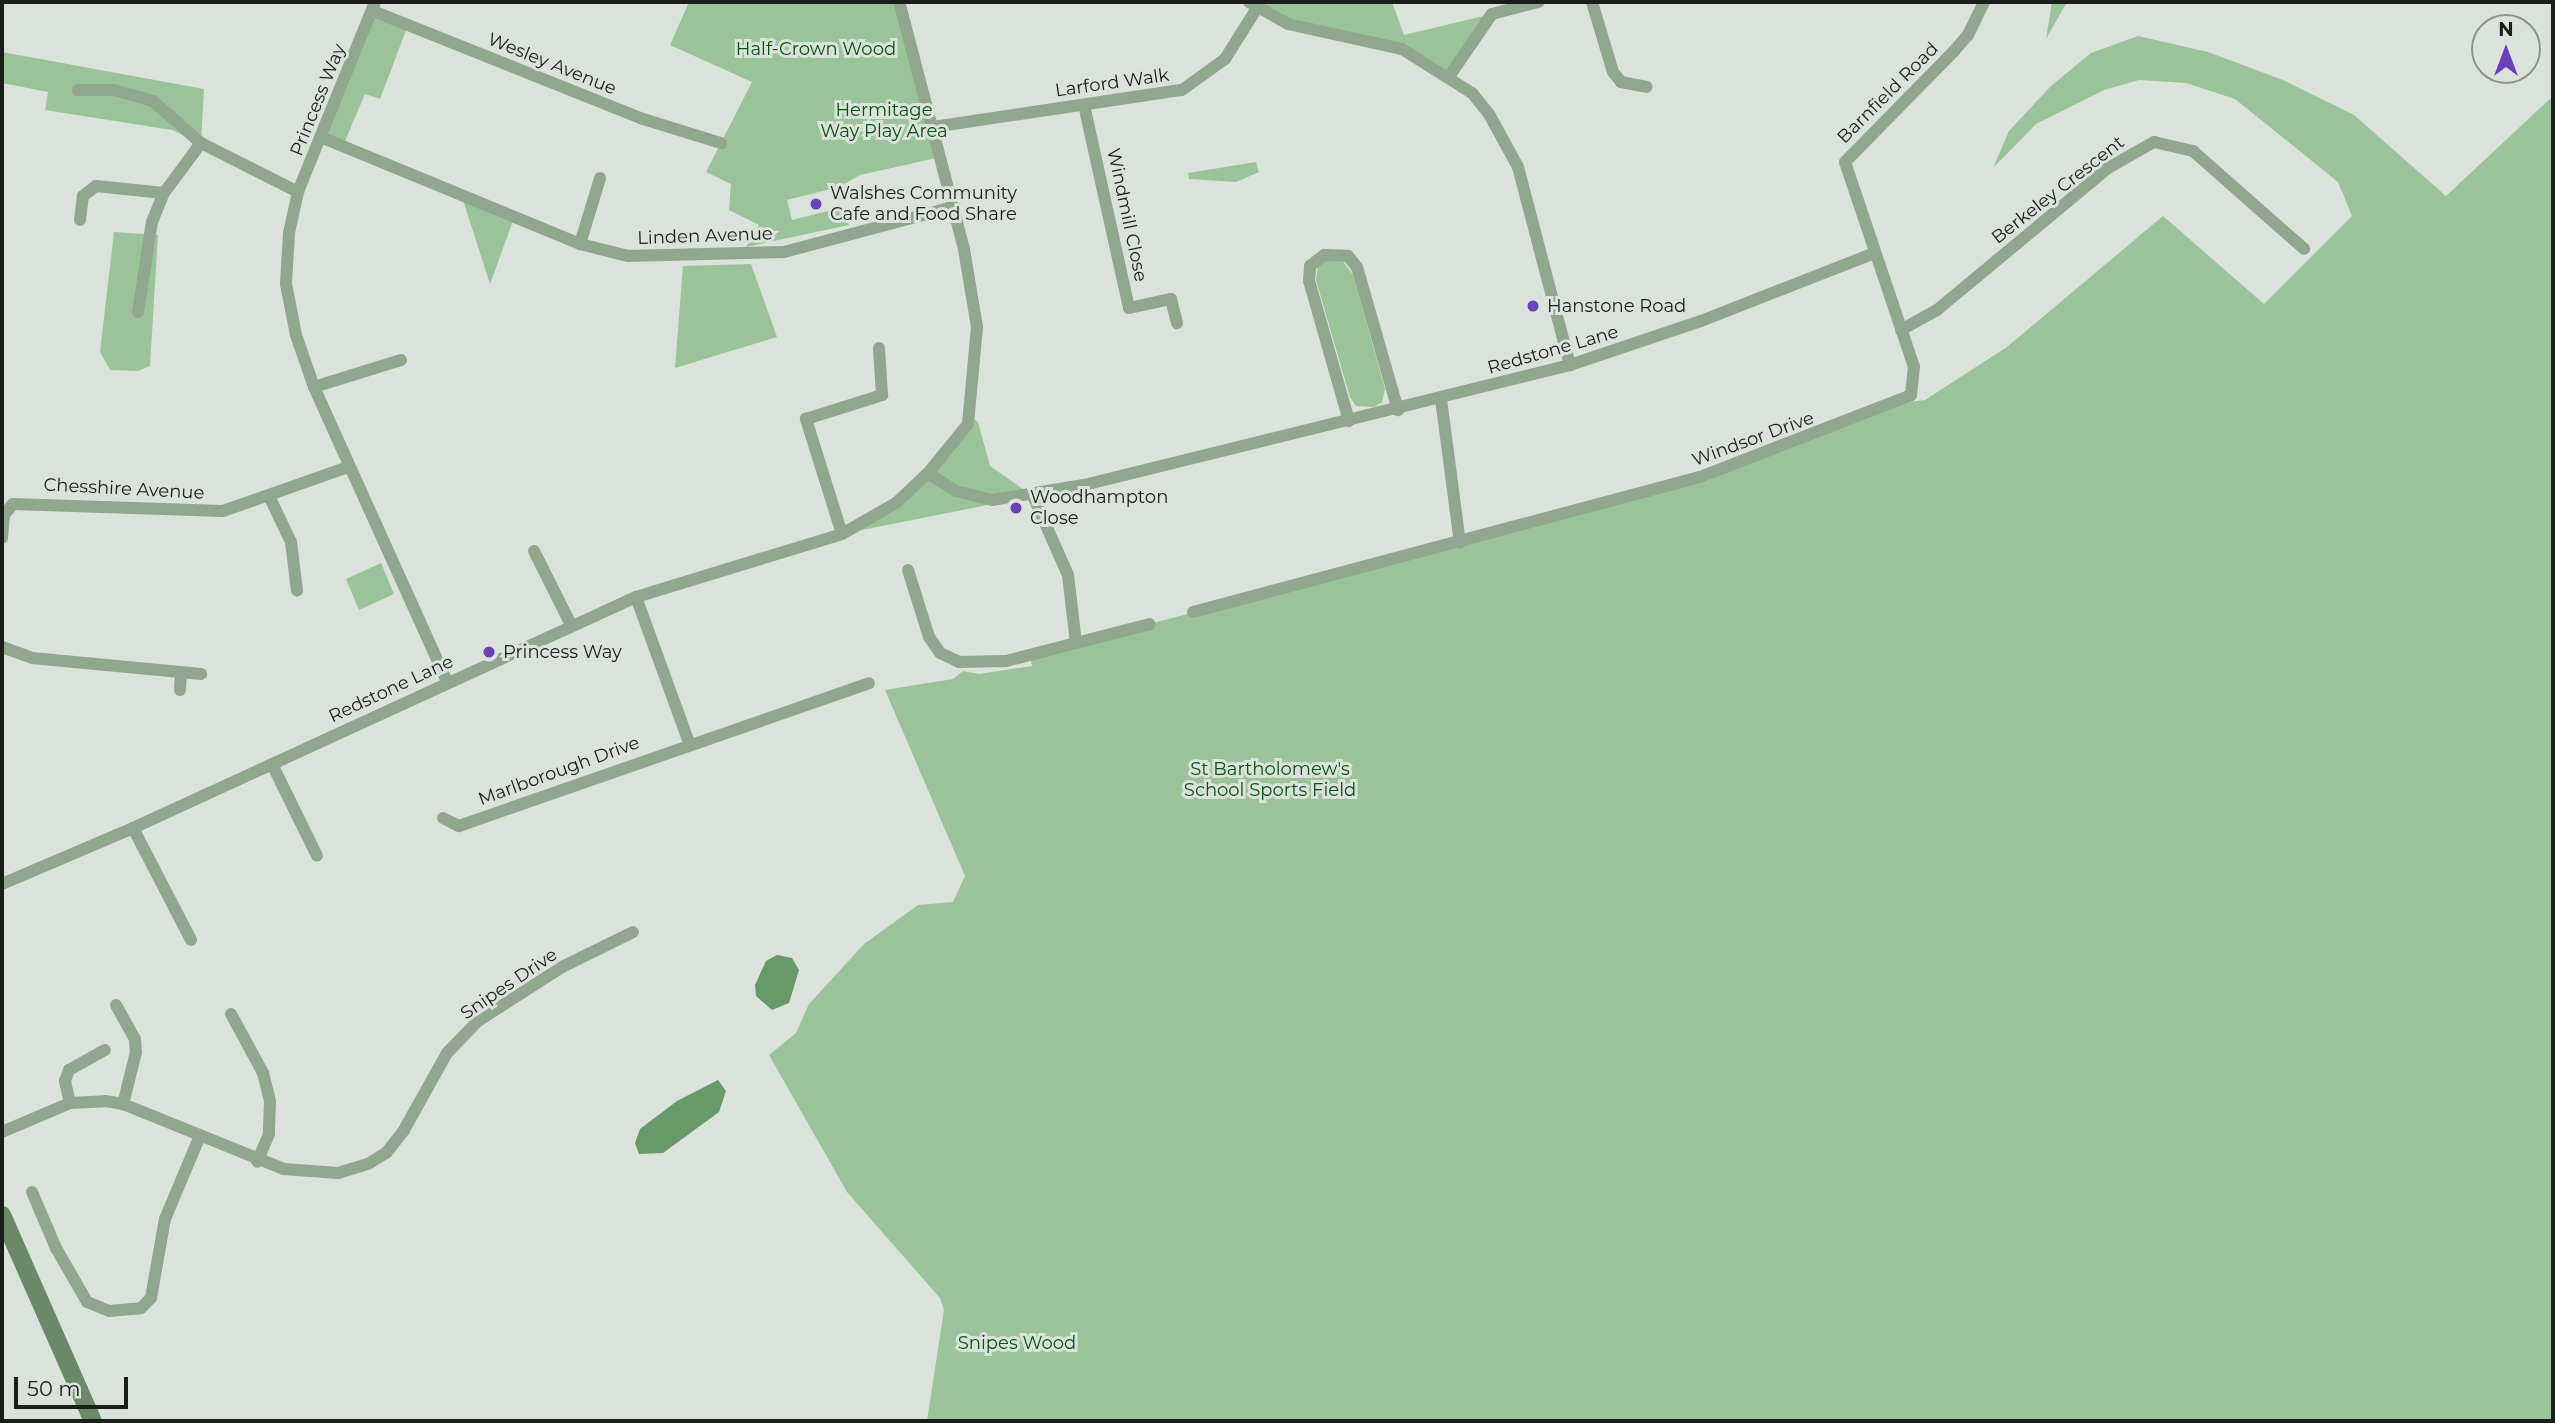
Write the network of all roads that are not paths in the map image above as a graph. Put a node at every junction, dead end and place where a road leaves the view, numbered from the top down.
1 (899, 2) edge
2 (1538, 2) edge
3 (1592, 2) edge
4 (1984, 2) edge
5 (1253, 5) edge
6 (374, 6) edge
7 (1450, 75) junction
8 (1647, 87) dead end
9 (78, 90) dead end
10 (1084, 104) junction
11 (933, 127) junction
12 (323, 138) junction
13 (721, 143) dead end
14 (201, 144) junction
15 (600, 178) dead end
16 (299, 192) junction
17 (164, 194) junction
18 (953, 207) junction
19 (80, 220) dead end
20 (580, 244) junction
21 (2304, 249) dead end
22 (1872, 254) junction
23 (138, 312) dead end
24 (1177, 323) dead end
25 (1901, 330) junction
26 (879, 348) dead end
27 (401, 360) dead end
28 (1570, 365) junction
29 (314, 387) junction
30 (1441, 399) junction
31 (1398, 410) junction
32 (1349, 421) junction
33 (348, 467) junction
34 (928, 473) junction
35 (1033, 496) junction
36 (270, 498) junction
37 (842, 534) junction
38 (2, 538) edge
39 (1460, 543) junction
40 (534, 551) dead end
41 (908, 570) dead end
42 (297, 591) dead end
43 (636, 597) junction
44 (1193, 612) dead end
45 (1150, 624) dead end
46 (571, 625) junction
47 (1076, 643) junction
48 (2, 646) edge
49 (181, 673) junction
50 (201, 674) dead end
51 (447, 682) junction
52 (869, 683) dead end
53 (180, 690) dead end
54 (689, 743) junction
55 (272, 764) junction
56 (443, 818) dead end
57 (134, 828) junction
58 (317, 856) dead end
59 (2, 884) edge
60 (633, 932) dead end
61 (191, 940) dead end
62 (116, 1005) dead end
63 (231, 1014) dead end
64 (105, 1050) dead end
65 (69, 1102) junction
66 (123, 1104) junction
67 (2, 1132) edge
68 (199, 1138) junction
69 (257, 1162) junction
70 (32, 1192) dead end
71 (2, 1214) edge
72 (93, 1421) edge

1 - 11 street, Redstone Lane
2 - 7 street
3 - 8 street
4 - 22 street, Barnfield Road
5 - 7 street
5 - 10 street, Larford Walk
6 - 12 street, Princess Way
6 - 13 street, Wesley Avenue
7 - 28 street
9 - 14 street
10 - 11 street, Larford Walk
10 - 24 street, Windmill Close
11 - 18 street, Redstone Lane
12 - 16 street, Princess Way
12 - 20 street, Linden Avenue
14 - 16 street
14 - 17 street
15 - 20 street
16 - 29 street, Princess Way
17 - 19 street
17 - 23 street
18 - 20 street, Linden Avenue
18 - 34 street, Redstone Lane
21 - 25 street, Berkeley Crescent
22 - 25 street, Windsor Drive
22 - 28 street, Redstone Lane
25 - 39 street, Windsor Drive
26 - 37 street
27 - 29 street
28 - 30 street, Redstone Lane
29 - 33 street, Princess Way
30 - 31 street, Redstone Lane
30 - 39 street
31 - 32 street, Redstone Lane
31 - 32 street
32 - 35 street, Redstone Lane
33 - 36 street, Chesshire Avenue
33 - 51 street, Princess Way
34 - 35 street, Redstone Lane
34 - 37 street, Redstone Lane
35 - 47 street
36 - 38 street, Chesshire Avenue
36 - 42 street
37 - 43 street, Redstone Lane
39 - 44 street, Windsor Drive
40 - 46 street
41 - 47 street
43 - 46 street, Redstone Lane
43 - 54 street
45 - 47 street
46 - 51 street, Redstone Lane
48 - 49 street
49 - 50 street
49 - 53 street
51 - 55 street, Redstone Lane
52 - 54 street, Marlborough Drive
54 - 56 street, Marlborough Drive
55 - 57 street, Redstone Lane
55 - 58 street
57 - 59 street, Redstone Lane
57 - 61 street
60 - 69 street, Snipes Drive
62 - 66 street
63 - 69 street
64 - 65 street
65 - 66 street, Snipes Drive
65 - 67 street, Snipes Drive
66 - 68 street, Snipes Drive
68 - 69 street, Snipes Drive
68 - 70 street
71 - 72 main road

